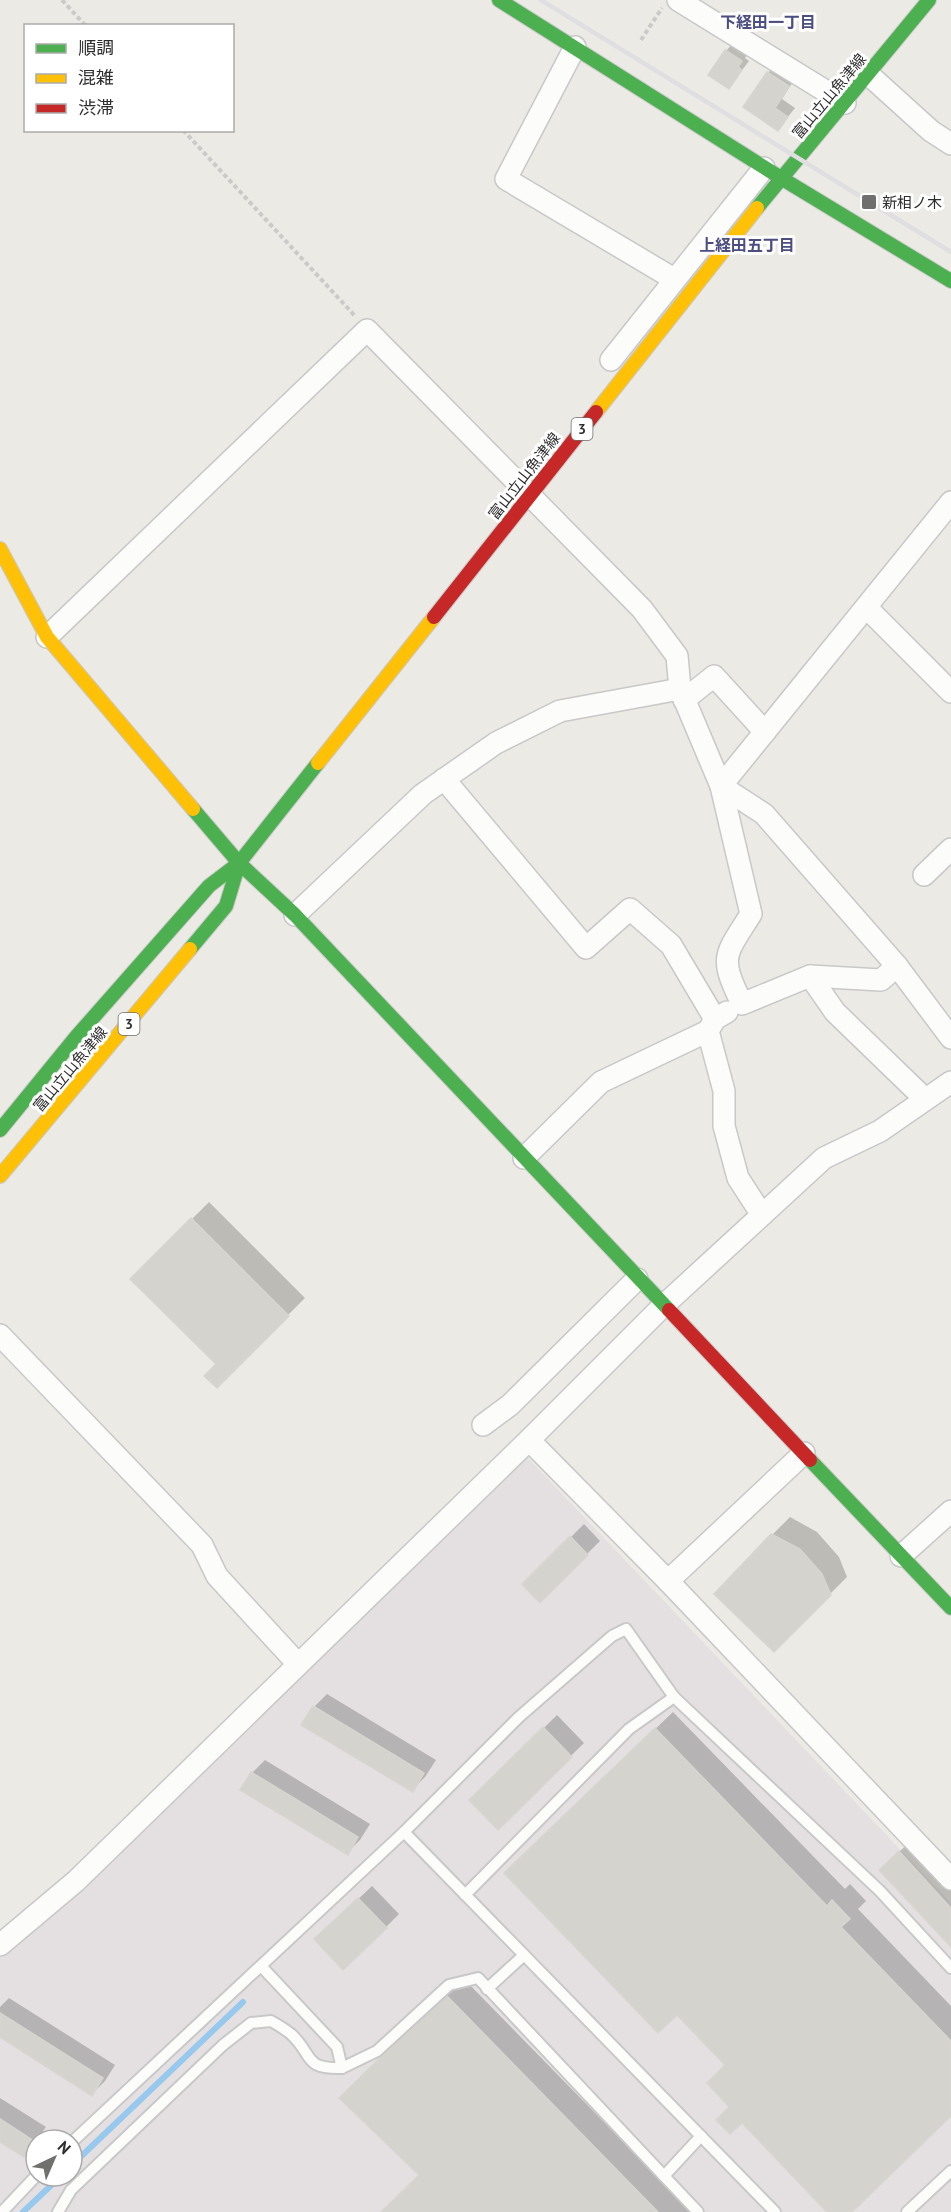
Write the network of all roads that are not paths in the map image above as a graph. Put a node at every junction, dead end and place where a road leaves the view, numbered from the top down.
1 (499, 0) edge
2 (678, 0) edge
3 (929, 0) edge
4 (575, 47) junction
5 (868, 74) junction
6 (845, 103) junction
7 (951, 144) edge
8 (772, 173) junction
9 (674, 279) junction
10 (951, 281) edge
11 (611, 360) dead end
12 (530, 495) junction
13 (951, 502) edge
14 (0, 549) edge
15 (867, 609) junction
16 (47, 637) junction
17 (951, 692) edge
18 (682, 695) junction
19 (765, 732) junction
20 (444, 779) junction
21 (721, 786) junction
22 (951, 849) edge
23 (239, 863) junction
24 (924, 875) dead end
25 (295, 915) junction
26 (897, 966) junction
27 (810, 976) junction
28 (742, 1004) junction
29 (712, 1025) junction
30 (951, 1038) edge
31 (951, 1082) edge
32 (924, 1099) junction
33 (0, 1130) edge
34 (524, 1158) junction
35 (0, 1176) edge
36 (762, 1215) junction
37 (637, 1278) junction
38 (663, 1306) junction
39 (0, 1335) edge
40 (483, 1425) dead end
41 (529, 1440) junction
42 (804, 1453) junction
43 (951, 1511) edge
44 (902, 1556) junction
45 (668, 1581) junction
46 (951, 1608) edge
47 (297, 1663) junction
48 (674, 1697) junction
49 (404, 1833) junction
50 (951, 1879) edge
51 (465, 1895) junction
52 (0, 1945) edge
53 (524, 1955) junction
54 (261, 1966) junction
55 (951, 1968) edge
56 (488, 1989) junction
57 (342, 2068) junction
58 (84, 2131) edge
59 (701, 2136) junction
60 (951, 2171) edge
61 (664, 2176) junction
62 (25, 2188) edge
63 (2, 2212) edge
64 (58, 2212) edge
65 (698, 2212) edge
66 (775, 2212) edge
67 (907, 2212) edge

1 - 4 street
2 - 6 street
3 - 5 street, 富山立山魚津線 / 3
4 - 8 street
4 - 9 street
5 - 6 street, 富山立山魚津線 / 3
5 - 7 street
6 - 8 street, 富山立山魚津線 / 3
8 - 9 street
8 - 10 street
8 - 12 street, 富山立山魚津線 / 3
9 - 11 street
12 - 16 street
12 - 18 street
12 - 23 street, 富山立山魚津線 / 3
13 - 15 street
14 - 16 street
15 - 17 street
15 - 19 street
16 - 23 street
18 - 19 street
18 - 20 street
18 - 21 street
19 - 21 street
20 - 25 street
20 - 29 street
21 - 26 street
21 - 28 street
22 - 24 street
23 - 25 street
23 - 33 street, 富山立山魚津線 / 3
23 - 35 street, 富山立山魚津線 / 3
25 - 34 street
26 - 27 street
26 - 30 street
27 - 28 street
27 - 32 street
28 - 29 street
29 - 34 street
29 - 36 street
31 - 32 street
32 - 36 street
34 - 37 street
36 - 38 street
37 - 38 street
37 - 40 street
38 - 41 street
38 - 42 street
39 - 47 street
41 - 45 street
41 - 47 street
42 - 44 street
42 - 45 street
43 - 44 street
44 - 46 street
45 - 50 street
47 - 52 street
48 - 49 lane
48 - 51 lane
48 - 55 lane
49 - 51 lane
49 - 54 lane
51 - 53 lane
53 - 56 lane
53 - 59 lane
54 - 57 lane
54 - 58 lane
56 - 57 lane
56 - 61 lane
57 - 64 lane
59 - 61 lane
59 - 66 lane
60 - 67 lane
61 - 65 lane
62 - 63 lane

